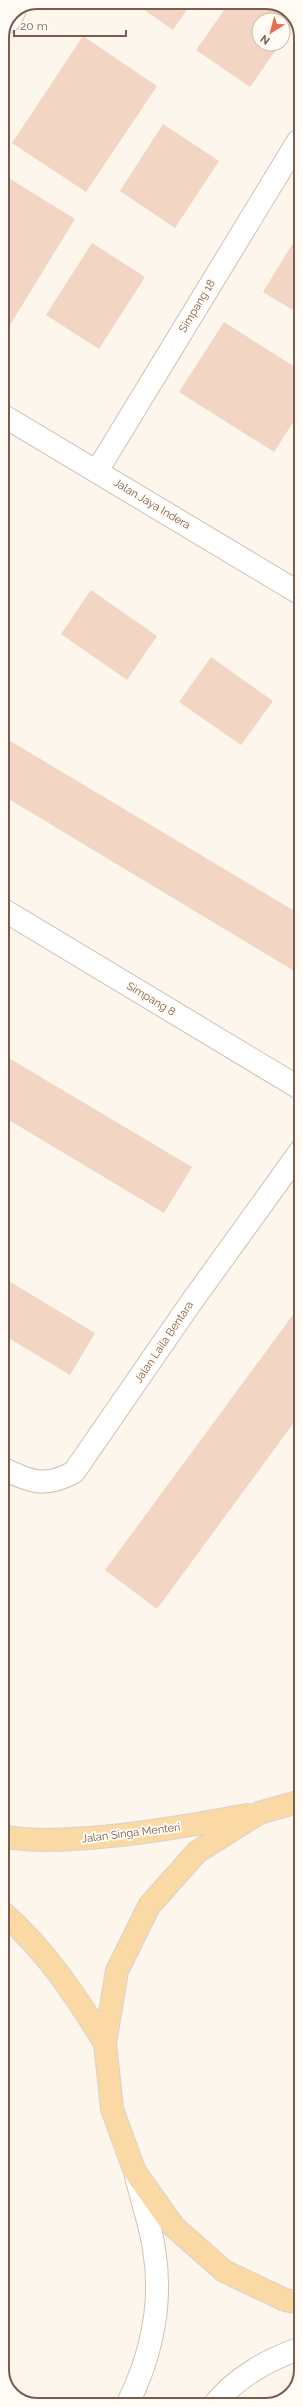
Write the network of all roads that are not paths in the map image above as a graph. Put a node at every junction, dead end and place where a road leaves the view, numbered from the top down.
1 (294, 148) edge
2 (9, 419) edge
3 (97, 471) junction
4 (294, 590) edge
5 (9, 913) edge
6 (294, 1085) edge
7 (294, 1160) edge
8 (9, 1471) edge
9 (294, 1803) edge
10 (259, 1813) junction
11 (9, 1837) edge
12 (9, 1919) edge
13 (105, 2042) junction
14 (135, 2172) junction
15 (294, 2302) edge
16 (294, 2351) edge
17 (130, 2398) edge
18 (219, 2398) edge

1 - 3 street, Simpang 18
2 - 3 street, Jalan Jaya Indera
3 - 4 street, Jalan Jaya Indera
5 - 6 street, Simpang 8
7 - 8 street, Jalan Laila Bentara
9 - 10 main road
10 - 11 main road, Jalan Singa Menteri
10 - 13 main road
12 - 13 main road
13 - 14 main road
14 - 15 main road
14 - 17 street
16 - 18 street

